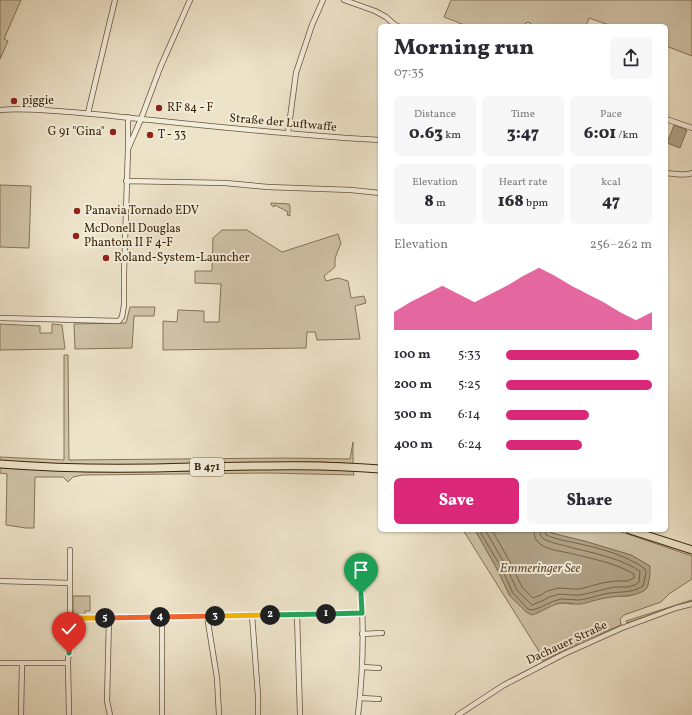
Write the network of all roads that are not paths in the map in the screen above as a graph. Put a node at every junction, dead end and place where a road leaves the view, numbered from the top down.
1 (115, 0) edge
2 (190, 0) edge
3 (323, 0) edge
4 (344, 0) edge
5 (394, 24) edge
6 (0, 110) edge
7 (88, 113) junction
8 (128, 118) junction
9 (141, 119) junction
10 (668, 120) edge
11 (692, 128) edge
12 (288, 133) junction
13 (378, 140) edge
14 (128, 149) junction
15 (668, 173) edge
16 (692, 173) edge
17 (126, 181) junction
18 (378, 193) edge
19 (0, 318) edge
20 (0, 464) edge
21 (378, 469) edge
22 (636, 532) edge
23 (70, 550) dead end
24 (692, 550) edge
25 (0, 581) edge
26 (70, 583) junction
27 (361, 587) dead end
28 (692, 604) edge
29 (362, 613) junction
30 (297, 614) junction
31 (252, 615) junction
32 (207, 616) junction
33 (162, 617) junction
34 (70, 618) junction
35 (109, 618) junction
36 (382, 633) dead end
37 (362, 634) junction
38 (0, 663) edge
39 (22, 663) junction
40 (68, 663) junction
41 (362, 667) junction
42 (379, 668) dead end
43 (360, 698) junction
44 (379, 699) dead end
45 (21, 715) edge
46 (68, 715) edge
47 (110, 715) edge
48 (162, 715) edge
49 (219, 715) edge
50 (258, 715) edge
51 (300, 715) edge
52 (358, 715) edge
53 (458, 715) edge

1 - 7 street
2 - 9 street
3 - 12 street
4 - 5 street
6 - 7 street, Straße der Luftwaffe
7 - 8 street, Straße der Luftwaffe
8 - 9 street, Straße der Luftwaffe
8 - 14 street
9 - 12 street, Straße der Luftwaffe
9 - 14 street
10 - 11 street
12 - 13 street, Straße der Luftwaffe
14 - 17 street
15 - 16 street
17 - 18 street
17 - 19 street
20 - 21 highway, B 471
22 - 24 highway
23 - 26 street
25 - 26 street
26 - 34 street
27 - 29 street
28 - 53 street, Dachauer Straße
29 - 30 street
29 - 37 street
30 - 31 street
30 - 51 street
31 - 32 street
31 - 50 street
32 - 33 street
32 - 49 street
33 - 35 street
33 - 48 street
34 - 35 street
34 - 40 street
35 - 47 street
36 - 37 street
37 - 41 street
38 - 39 street
39 - 40 street
39 - 45 street
40 - 46 street
41 - 42 street
41 - 43 street
43 - 44 street
43 - 52 street

